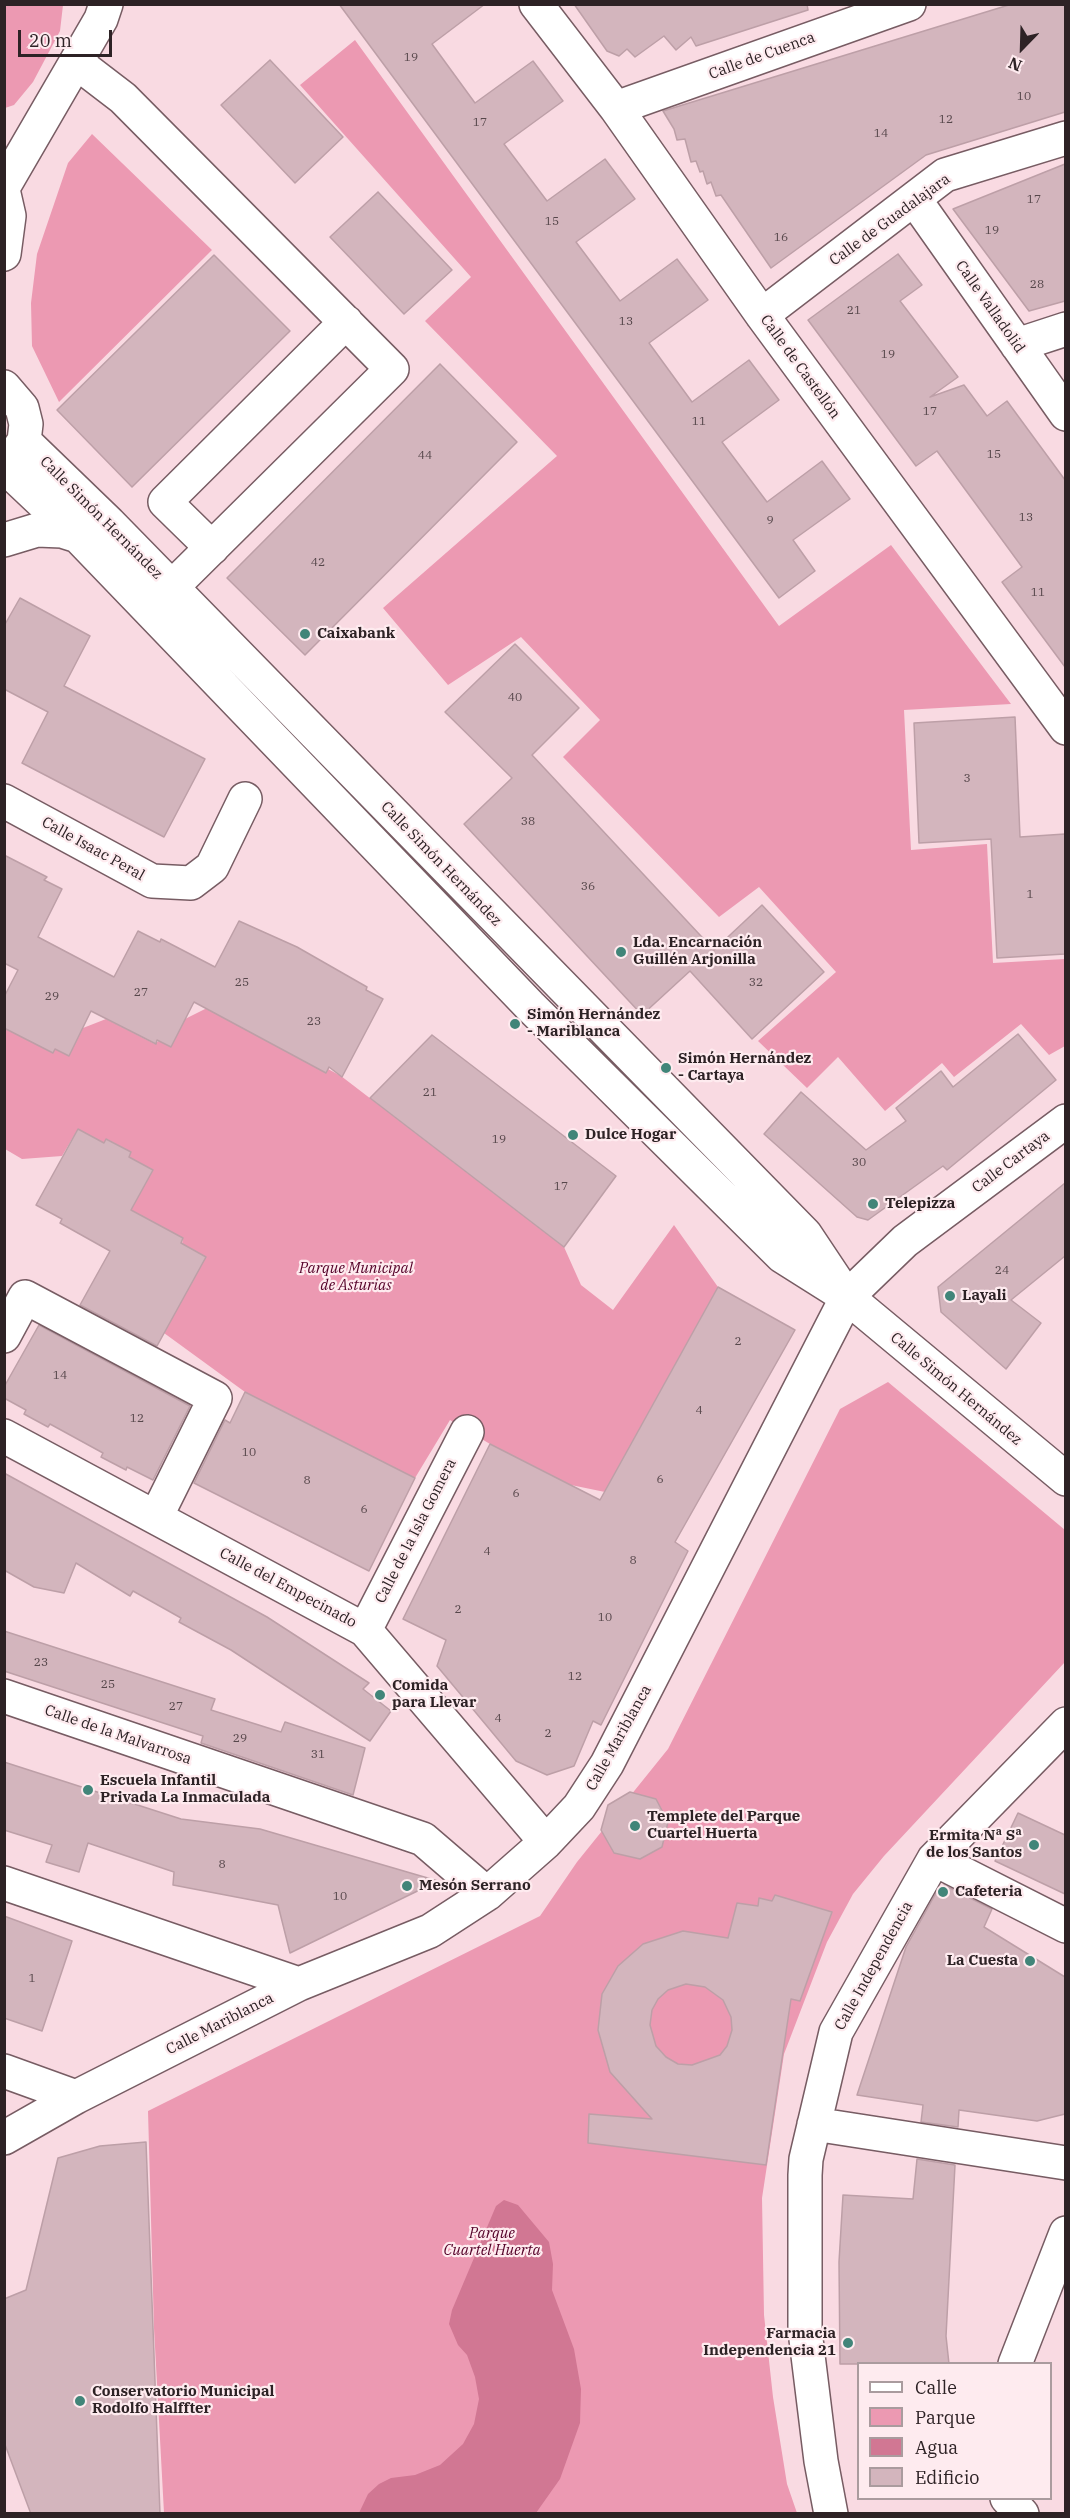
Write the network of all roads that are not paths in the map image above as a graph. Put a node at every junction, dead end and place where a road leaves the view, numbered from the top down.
1 (106, 4) edge
2 (536, 4) edge
3 (888, 8) edge
4 (76, 62) junction
5 (616, 108) junction
6 (1065, 138) edge
7 (5, 186) edge
8 (915, 200) junction
9 (4, 254) edge
10 (762, 315) junction
11 (346, 322) junction
12 (1065, 329) edge
13 (1017, 345) junction
14 (4, 387) edge
15 (1065, 414) edge
16 (12, 459) edge
17 (78, 536) junction
18 (4, 540) edge
19 (212, 548) junction
20 (171, 588) junction
21 (1065, 728) edge
22 (245, 799) dead end
23 (4, 801) edge
24 (1065, 1121) edge
25 (847, 1297) junction
26 (4, 1336) edge
27 (467, 1431) dead end
28 (4, 1436) edge
29 (1065, 1479) edge
30 (156, 1517) junction
31 (365, 1630) junction
32 (4, 1696) edge
33 (1065, 1724) edge
34 (546, 1842) junction
35 (934, 1859) junction
36 (4, 1883) edge
37 (487, 1894) junction
38 (1065, 1926) edge
39 (299, 1984) junction
40 (4, 2071) edge
41 (76, 2097) junction
42 (814, 2124) junction
43 (4, 2138) edge
44 (1065, 2163) edge
45 (1065, 2233) edge
46 (1016, 2362) edge
47 (1008, 2500) edge
48 (831, 2514) edge
49 (1022, 2514) edge

1 - 4 street
2 - 5 street, Calle de Castellón
3 - 5 street, Calle de Cuenca
4 - 7 street
4 - 11 street
5 - 10 street, Calle de Castellón
6 - 8 street, Calle de Guadalajara
7 - 9 street
8 - 10 street, Calle de Guadalajara
8 - 13 street, Calle Valladolid
10 - 21 street, Calle de Castellón
11 - 19 street
11 - 19 street
12 - 13 street
13 - 15 street, Calle Valladolid
14 - 16 street
16 - 17 street, Calle Simón Hernández
16 - 20 street, Calle Simón Hernández
17 - 18 street
17 - 25 street, Calle Simón Hernández
19 - 20 street
20 - 25 street, Calle Simón Hernández
22 - 23 street, Calle Isaac Peral
24 - 25 street, Calle Cartaya
25 - 29 street, Calle Simón Hernández
25 - 34 street, Calle Mariblanca
26 - 30 street
27 - 31 street, Calle de la Isla Gomera
28 - 30 street, Calle del Empecinado
30 - 31 street, Calle del Empecinado
31 - 34 street, Calle del Empecinado
32 - 37 street, Calle de la Malvarrosa
33 - 35 street, Calle Independencia
34 - 37 street, Calle Mariblanca
35 - 38 street
35 - 42 street, Calle Independencia
36 - 39 street
37 - 39 street, Calle Mariblanca
39 - 41 street, Calle Mariblanca
40 - 41 street
41 - 43 street, Calle Mariblanca
42 - 44 street
42 - 48 street, Calle Independencia
45 - 46 street
47 - 49 street

